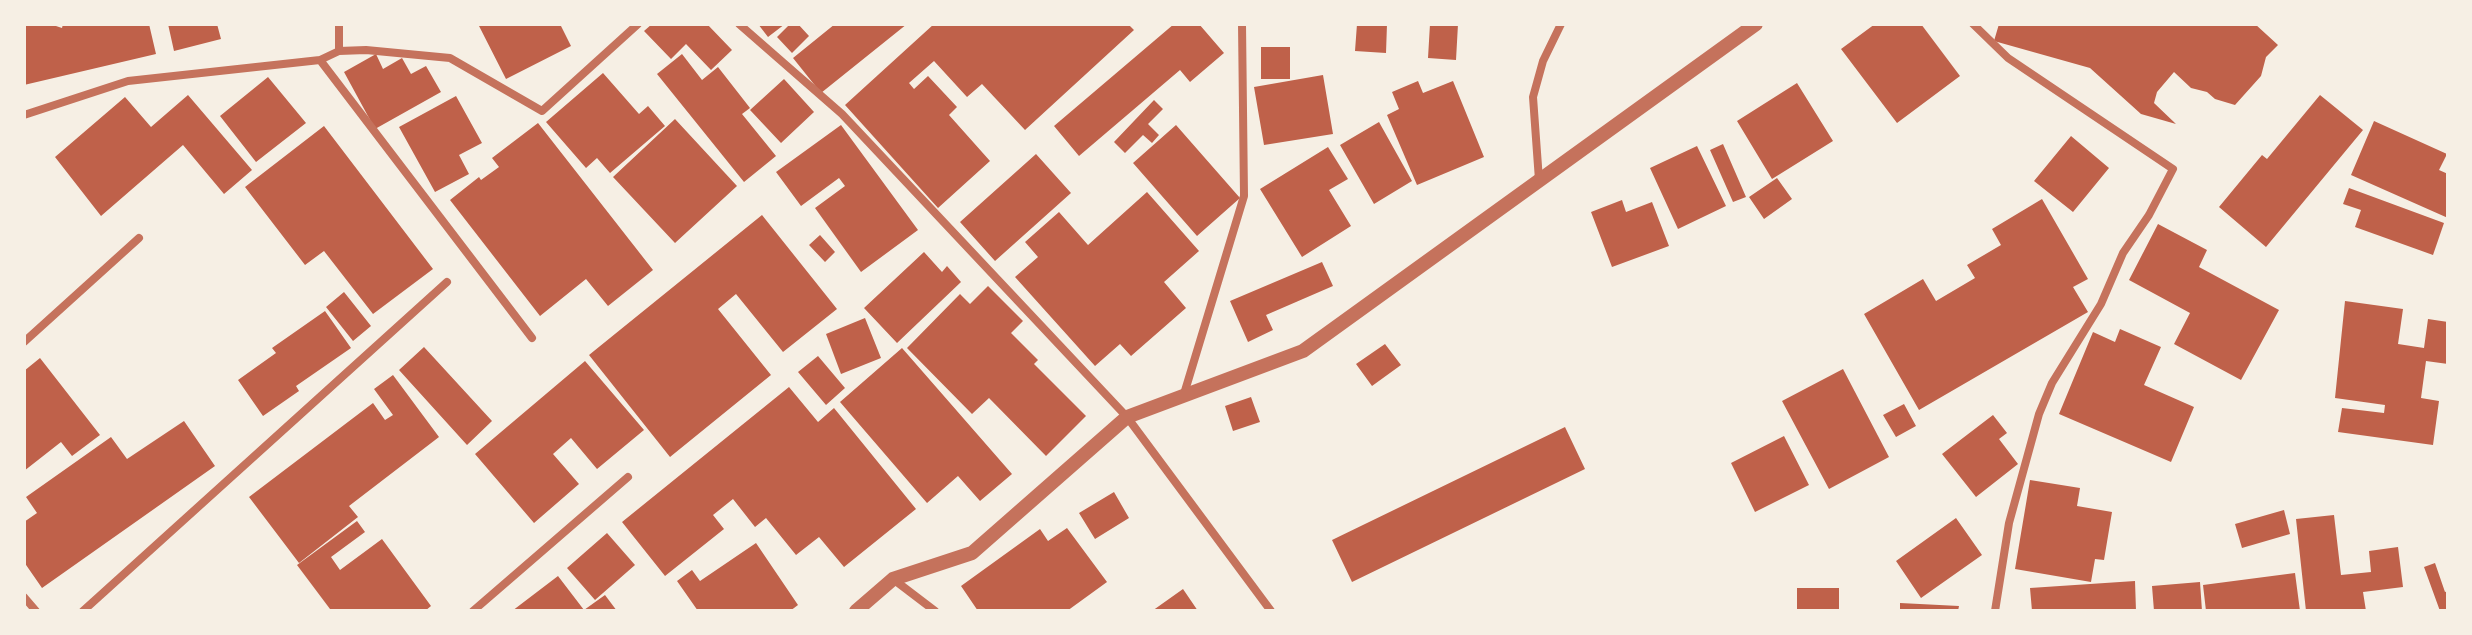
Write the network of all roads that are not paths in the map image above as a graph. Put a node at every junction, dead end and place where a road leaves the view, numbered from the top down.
1 (339, 24) edge
2 (638, 24) edge
3 (739, 24) edge
4 (1242, 24) edge
5 (1561, 24) edge
6 (1756, 24) edge
7 (1973, 24) edge
8 (339, 51) junction
9 (320, 60) junction
10 (24, 115) edge
11 (1539, 181) junction
12 (139, 238) dead end
13 (447, 282) dead end
14 (532, 338) dead end
15 (24, 342) edge
16 (1183, 396) junction
17 (1127, 417) junction
18 (628, 477) dead end
19 (893, 579) junction
20 (24, 597) edge
21 (36, 611) edge
22 (83, 611) edge
23 (473, 611) edge
24 (856, 611) edge
25 (935, 611) edge
26 (1271, 611) edge
27 (1995, 611) edge

1 - 8 street
2 - 8 street
3 - 17 street
4 - 16 street
5 - 11 street
6 - 11 street
7 - 27 street
8 - 9 street
9 - 10 street
9 - 14 street
11 - 16 street
12 - 15 street
13 - 22 street
16 - 17 street
17 - 19 street
17 - 26 street
18 - 23 street
19 - 24 street
19 - 25 street
20 - 21 street

